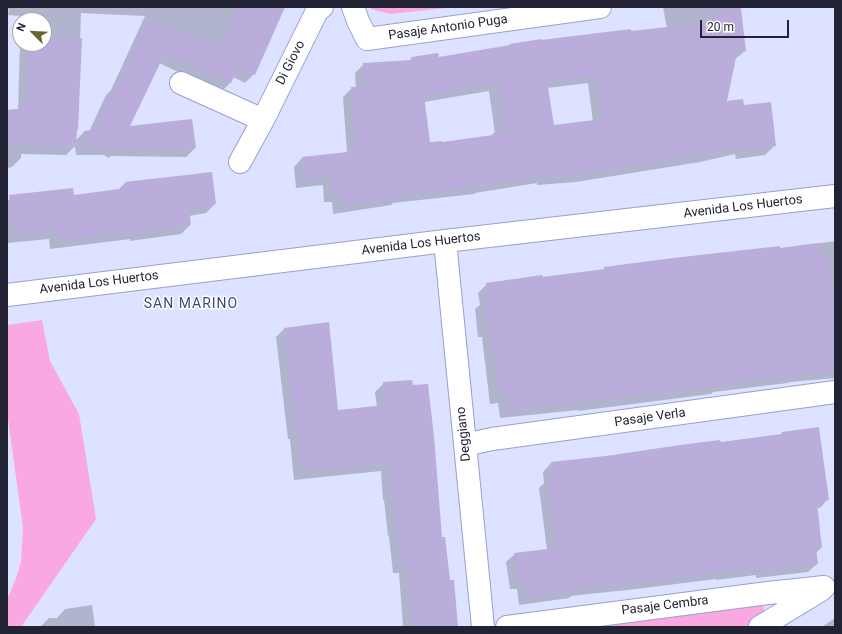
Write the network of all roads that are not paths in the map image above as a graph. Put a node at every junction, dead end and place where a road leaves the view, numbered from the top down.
1 (322, 7) edge
2 (353, 7) edge
3 (600, 7) edge
4 (181, 83) dead end
5 (263, 120) junction
6 (240, 162) dead end
7 (835, 196) edge
8 (445, 241) junction
9 (7, 294) edge
10 (835, 392) edge
11 (465, 445) junction
12 (830, 584) edge
13 (483, 627) edge
14 (507, 627) edge
15 (760, 627) edge

1 - 5 street, Di Giovo
2 - 3 street, Pasaje Antonio Puga
4 - 5 street
5 - 6 street, Di Giovo
7 - 8 street, Avenida Los Huertos
8 - 9 street, Avenida Los Huertos
8 - 11 street, Deggiano
10 - 11 street, Pasaje Verla
11 - 13 street, Deggiano
12 - 14 street, Pasaje Cembra
12 - 15 street

